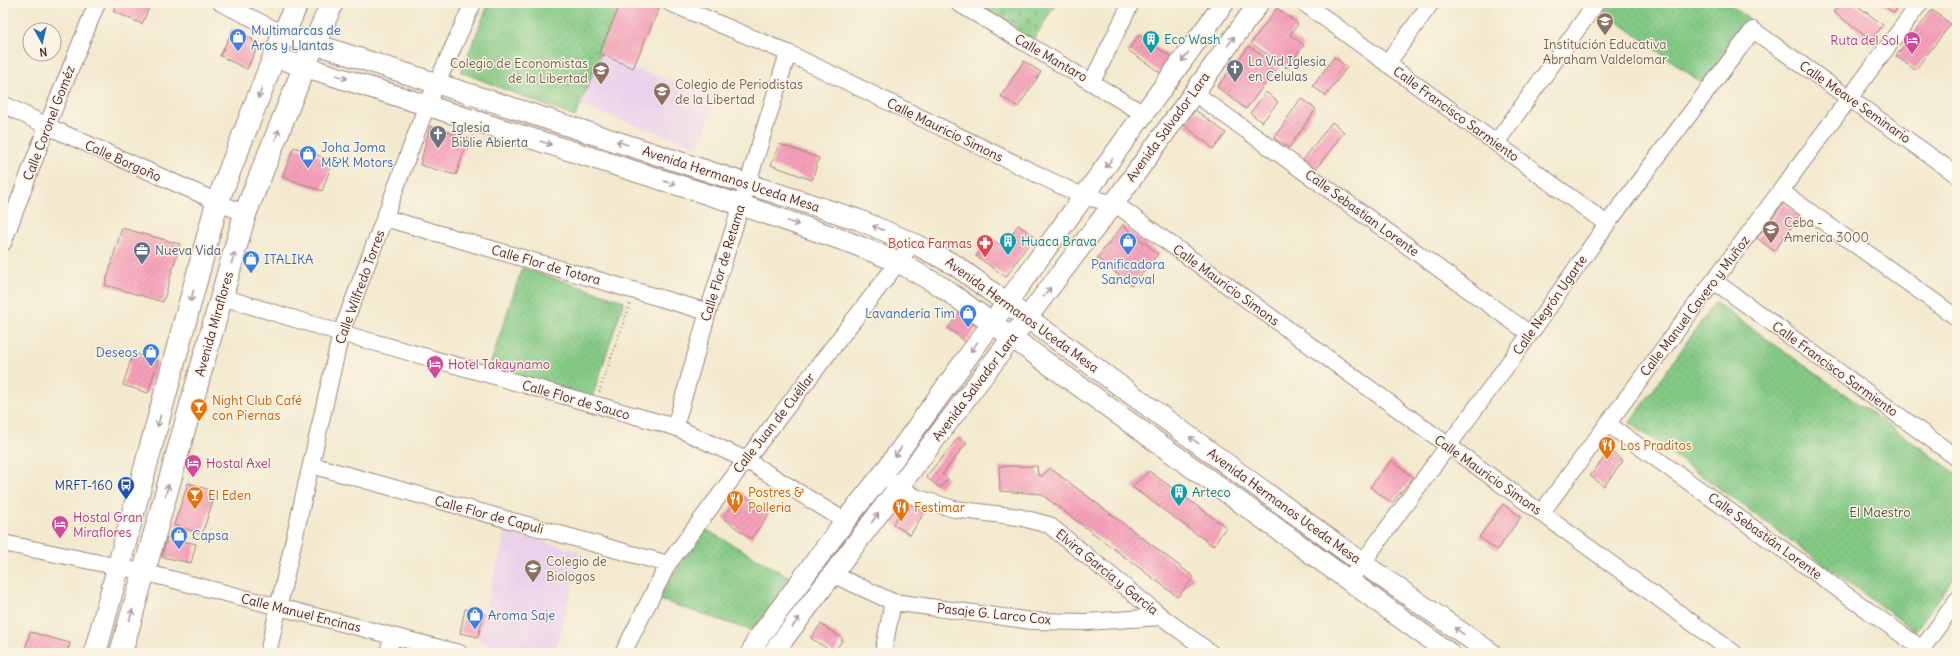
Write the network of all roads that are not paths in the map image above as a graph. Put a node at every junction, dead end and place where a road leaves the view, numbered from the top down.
1 (97, 3) edge
2 (221, 3) edge
3 (298, 3) edge
4 (332, 3) edge
5 (473, 3) edge
6 (958, 3) edge
7 (1131, 3) edge
8 (1224, 3) edge
9 (1259, 3) edge
10 (1304, 3) edge
11 (1431, 3) edge
12 (1596, 3) edge
13 (1920, 3) edge
14 (674, 4) edge
15 (1753, 30) joint
16 (284, 34) junction
17 (315, 44) junction
18 (788, 53) junction
19 (274, 57) junction
20 (1387, 64) junction
21 (305, 65) junction
22 (1092, 82) junction
23 (437, 83) junction
24 (1193, 92) junction
25 (1849, 98) junction
26 (3, 104) edge
27 (427, 105) junction
28 (1144, 114) junction
29 (47, 126) junction
30 (1496, 143) junction
31 (1957, 175) edge
32 (748, 184) junction
33 (1780, 191) junction
34 (1084, 197) junction
35 (217, 203) junction
36 (1114, 203) junction
37 (741, 206) junction
38 (245, 214) junction
39 (385, 218) junction
40 (1607, 224) junction
41 (3, 243) edge
42 (913, 243) junction
43 (898, 262) junction
44 (1714, 281) junction
45 (222, 297) junction
46 (1005, 303) junction
47 (708, 312) junction
48 (1027, 318) junction
49 (1957, 318) edge
50 (991, 323) junction
51 (341, 333) junction
52 (1530, 334) junction
53 (1012, 338) junction
54 (1167, 421) junction
55 (1608, 424) junction
56 (675, 427) junction
57 (1153, 440) junction
58 (1447, 447) junction
59 (1957, 458) edge
60 (746, 460) junction
61 (311, 465) junction
62 (882, 475) junction
63 (899, 486) junction
64 (1542, 512) junction
65 (845, 520) junction
66 (3, 543) edge
67 (1362, 563) junction
68 (668, 564) junction
69 (119, 568) junction
70 (143, 572) junction
71 (832, 574) junction
72 (1349, 581) junction
73 (1957, 600) edge
74 (893, 602) junction
75 (278, 607) junction
76 (1162, 617) junction
77 (392, 636) junction
78 (1920, 651) edge
79 (95, 653) edge
80 (121, 653) edge
81 (268, 653) edge
82 (388, 653) edge
83 (459, 653) edge
84 (623, 653) edge
85 (751, 653) edge
86 (773, 653) edge
87 (883, 653) edge
88 (1211, 653) edge
89 (1449, 653) edge
90 (1491, 653) edge
91 (1734, 653) edge

1 - 29 street, Calle Coronel Goméz
2 - 16 street
3 - 16 main road
4 - 17 main road, Avenida Miraflores
5 - 23 street, Calle Wilfredo Torres
6 - 22 street, Calle Mantaro
7 - 22 street
8 -> 28 street, Avenida Salvador Lara
24 -> 9 street, Avenida Salvador Lara
10 - 20 street, Calle Francisco Sarmiento
11 - 20 street
12 - 30 street
13 - 25 street, Calle Manuel Cavero y Muñoz
14 - 18 street, Calle Mauricio Simons
15 - 25 street, Calle Meave Seminario
15 - 40 street, Calle Negrón Ugarte
16 - 17 street, Avenida Hermanos Uceda Mesa
16 - 19 main road
17 - 21 main road, Avenida Miraflores
17 - 23 street, Avenida Hermanos Uceda Mesa
18 - 32 street, Calle Flor de Retama
18 - 34 street, Calle Mauricio Simons
19 - 21 street, Avenida Hermanos Uceda Mesa
19 -> 35 main road
20 - 30 street, Calle Francisco Sarmiento
21 -> 27 street, Avenida Hermanos Uceda Mesa
38 -> 21 main road, Avenida Miraflores
22 - 28 street, Calle Mantaro
23 - 27 street, Calle Wilfredo Torres
32 -> 23 street, Avenida Hermanos Uceda Mesa
24 - 36 street, Avenida Salvador Lara
24 - 52 street, Calle Sebastian Lorente
25 - 31 street, Calle Meave Seminario
25 - 33 street, Calle Manuel Cavero y Muñoz
26 - 29 street, Calle Borgoño
27 -> 37 street, Avenida Hermanos Uceda Mesa
27 - 39 street, Calle Wilfredo Torres
28 -> 34 street, Avenida Salvador Lara
29 - 35 street, Calle Borgoño
29 - 41 street, Calle Coronel Goméz
30 - 40 street, Calle Francisco Sarmiento
32 - 37 street, Calle Flor de Retama
42 -> 32 street, Avenida Hermanos Uceda Mesa
33 - 44 street, Calle Manuel Cavero y Muñoz
33 - 49 street
34 - 36 street, Calle Mauricio Simons
34 - 46 street, Avenida Salvador Lara
35 - 38 street, Calle Borgoño
35 -> 69 main road
48 -> 36 street, Avenida Salvador Lara
36 - 58 street, Calle Mauricio Simons
37 -> 43 street, Avenida Hermanos Uceda Mesa
37 - 47 street, Calle Flor de Retama
45 -> 38 main road, Avenida Miraflores
39 - 47 street, Calle Flor de Totora
39 - 51 street, Calle Wilfredo Torres
40 - 52 street, Calle Negrón Ugarte
42 - 43 street, Calle Juan de Cuéllar
42 - 46 street, Avenida Hermanos Uceda Mesa
43 - 50 street, Avenida Hermanos Uceda Mesa
43 - 60 street, Calle Juan de Cuéllar
44 - 55 street, Calle Manuel Cavero y Muñoz
44 - 59 street, Calle Francisco Sarmiento
45 - 51 street, Calle Flor de Sauco
70 -> 45 main road, Avenida Miraflores
46 - 48 street, Avenida Hermanos Uceda Mesa
46 - 50 street, Avenida Salvador Lara
47 - 56 street, Calle Flor de Retama
48 - 53 street, Avenida Salvador Lara
48 - 54 street, Avenida Hermanos Uceda Mesa
50 - 53 street, Avenida Hermanos Uceda Mesa
50 -> 62 street, Avenida Salvador Lara
51 - 56 street, Calle Flor de Sauco
51 - 61 street, Calle Wilfredo Torres
52 - 58 street, Calle Negrón Ugarte
53 - 57 street, Avenida Hermanos Uceda Mesa
53 - 63 street, Avenida Salvador Lara
54 - 57 street
67 -> 54 street, Avenida Hermanos Uceda Mesa
55 - 64 street, Calle Manuel Cavero y Muñoz
55 - 78 street, Calle Sebastián Lorente
56 - 60 street, Calle Flor de Sauco
57 - 72 street, Avenida Hermanos Uceda Mesa
58 - 64 street, Calle Mauricio Simons
58 - 67 street, Calle Negrón Ugarte
60 - 65 street, Calle Flor de Sauco
60 - 68 street, Calle Juan de Cuéllar
61 - 68 street, Calle Flor de Capuli
61 - 75 street, Calle Wilfredo Torres
62 - 63 street, Elvira García y García
62 - 65 street, Avenida Salvador Lara
71 -> 63 street, Avenida Salvador Lara
63 - 76 street, Elvira García y García
64 - 91 street, Calle Mauricio Simons
65 - 85 street, Avenida Salvador Lara
66 - 69 street, Calle Manuel Encinas
67 - 72 street, Calle Negrón Ugarte
90 -> 67 street, Avenida Hermanos Uceda Mesa
68 - 84 street, Calle Juan de Cuéllar
69 - 70 street, Calle Manuel Encinas
69 - 79 main road
70 - 75 street, Calle Manuel Encinas
80 -> 70 main road, Avenida Miraflores
71 - 74 street, Pasaje G. Larco Cox
86 -> 71 street, Avenida Salvador Lara
72 - 89 street, Avenida Hermanos Uceda Mesa
73 - 78 street
74 - 76 street, Pasaje G. Larco Cox
74 - 87 street
75 - 77 street, Calle Manuel Encinas
75 - 81 street, Calle Wilfredo Torres
76 - 88 street, Elvira García y García
77 - 82 street
77 - 83 street, Calle Manuel Encinas

